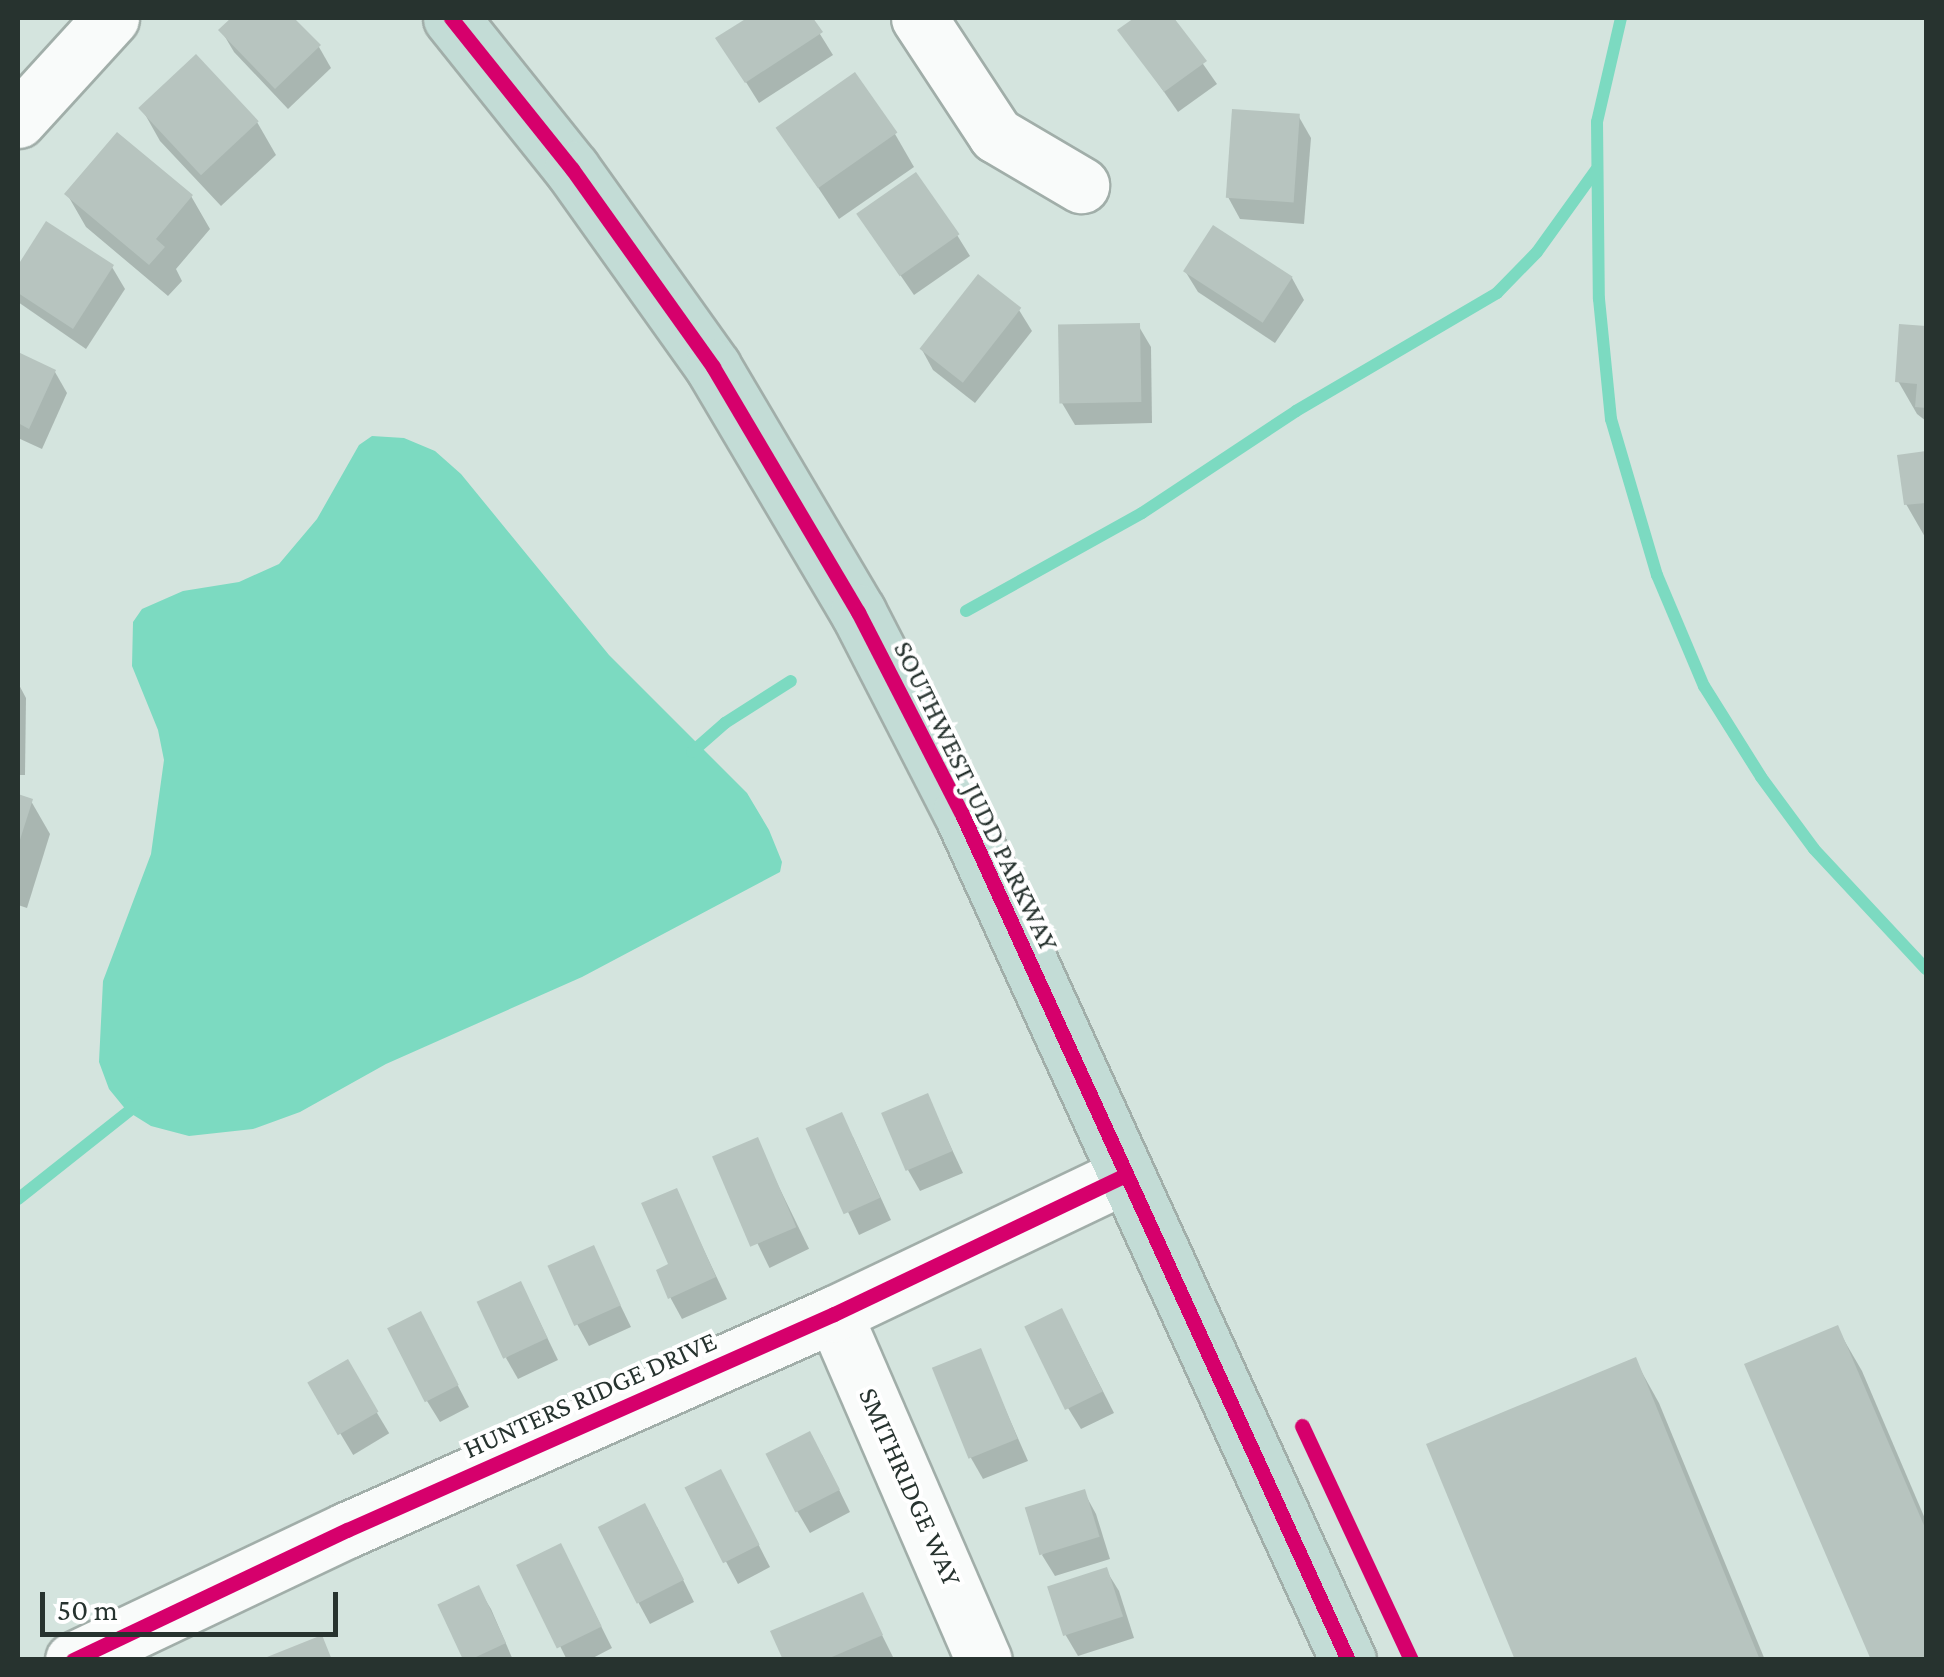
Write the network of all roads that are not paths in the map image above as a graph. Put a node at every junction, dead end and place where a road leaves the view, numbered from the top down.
1 (111, 18) edge
2 (451, 18) edge
3 (941, 24) edge
4 (18, 120) edge
5 (1081, 185) dead end
6 (1126, 1175) junction
7 (834, 1314) junction
8 (107, 1652) edge
9 (984, 1660) edge
10 (1348, 1660) edge

1 - 4 street
2 - 6 highway, SOUTHWEST JUDD PARKWAY
3 - 5 street
6 - 7 street, HUNTERS RIDGE DRIVE
6 - 10 highway, SOUTHWEST JUDD PARKWAY
7 - 8 street, HUNTERS RIDGE DRIVE
7 - 9 street, SMITHRIDGE WAY

